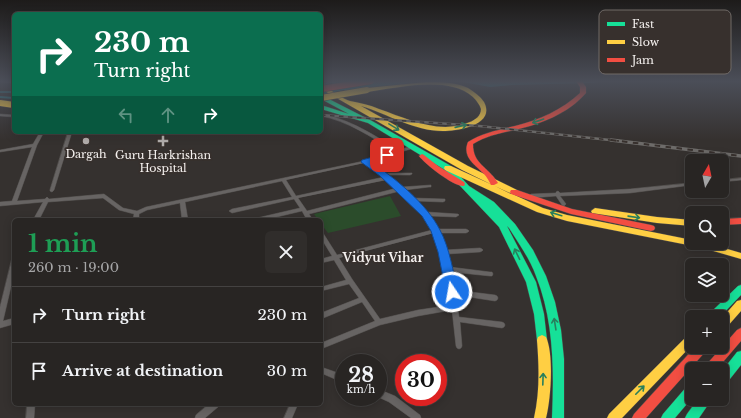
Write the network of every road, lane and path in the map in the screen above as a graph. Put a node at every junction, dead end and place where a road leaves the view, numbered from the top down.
1 (325, 101) edge
2 (350, 101) joint
3 (481, 101) edge
4 (575, 101) edge
5 (0, 103) edge
6 (12, 104) edge
7 (323, 106) edge
8 (0, 107) edge
9 (12, 108) edge
10 (336, 108) junction
11 (0, 115) edge
12 (323, 115) edge
13 (12, 116) edge
14 (41, 134) edge
15 (69, 134) edge
16 (36, 145) junction
17 (415, 148) junction
18 (0, 151) edge
19 (398, 152) junction
20 (364, 162) junction
21 (448, 168) junction
22 (410, 174) dead end
23 (385, 176) junction
24 (282, 179) junction
25 (741, 179) edge
26 (729, 180) edge
27 (494, 183) junction
28 (685, 185) edge
29 (429, 186) dead end
30 (468, 188) junction
31 (400, 189) junction
32 (52, 190) dead end
33 (514, 192) junction
34 (558, 193) junction
35 (531, 196) junction
36 (295, 198) junction
37 (47, 199) junction
38 (410, 199) junction
39 (443, 200) dead end
40 (182, 201) junction
41 (14, 202) junction
42 (0, 204) edge
43 (564, 204) junction
44 (232, 211) dead end
45 (304, 211) junction
46 (137, 213) junction
47 (426, 214) junction
48 (456, 215) dead end
49 (37, 218) edge
50 (136, 218) edge
51 (185, 218) edge
52 (267, 218) edge
53 (309, 218) edge
54 (741, 221) edge
55 (685, 222) edge
56 (729, 222) edge
57 (436, 231) junction
58 (466, 231) dead end
59 (685, 235) edge
60 (324, 242) edge
61 (729, 246) edge
62 (480, 250) dead end
63 (741, 250) edge
64 (443, 252) junction
65 (741, 256) edge
66 (336, 257) junction
67 (323, 260) edge
68 (447, 269) junction
69 (12, 270) edge
70 (490, 274) dead end
71 (350, 281) junction
72 (323, 288) edge
73 (741, 289) edge
74 (452, 292) junction
75 (495, 298) dead end
76 (363, 299) junction
77 (741, 304) edge
78 (455, 306) junction
79 (720, 310) edge
80 (323, 315) edge
81 (729, 317) edge
82 (456, 319) junction
83 (0, 321) edge
84 (12, 322) edge
85 (379, 322) junction
86 (0, 325) edge
87 (502, 325) dead end
88 (741, 333) edge
89 (323, 345) edge
90 (685, 345) edge
91 (459, 346) dead end
92 (696, 354) edge
93 (741, 356) edge
94 (716, 362) edge
95 (323, 371) edge
96 (729, 371) edge
97 (335, 375) edge
98 (387, 397) edge
99 (685, 397) edge
100 (32, 406) edge
101 (213, 406) edge
102 (293, 406) edge
103 (700, 406) edge
104 (30, 418) edge
105 (199, 418) edge
106 (288, 418) edge
107 (417, 418) edge
108 (540, 418) edge
109 (558, 418) edge
110 (614, 418) edge
111 (638, 418) edge
112 (667, 418) edge
113 (691, 418) edge

1 - 10 main road
2 -> 3 main road, bridge
2 -> 27 main road
4 -> 27 main road
5 - 6 main road, bridge
7 - 10 main road
8 - 9 main road
10 - 17 main road
11 - 13 street
12 - 19 street
14 - 16 street
15 - 32 street
16 - 18 street
16 - 41 street
17 - 19 street
17 - 21 main road
17 - 30 main road
19 - 20 street
20 - 23 street
20 - 24 street
21 - 30 main road
65 -> 21 main road
22 - 23 street
23 - 31 street
23 - 36 street
24 - 36 street
24 - 40 street
25 - 26 street
27 - 33 main road
28 - 34 street
29 - 31 street
108 -> 30 main road
109 -> 30 main road
31 - 38 street
31 - 45 street
33 - 35 main road
33 - 59 main road
34 - 35 street
34 - 43 street
35 - 43 main road
36 - 44 street
36 - 45 street
37 - 41 street
37 - 46 street
37 - 49 street
38 - 39 street
38 - 47 street
40 - 46 street
40 - 51 street
41 - 42 street
43 -> 55 main road
45 - 52 street
45 - 53 street
46 - 50 street
47 - 48 street
47 - 57 street
54 - 56 main road
57 - 58 street
57 - 64 street
57 - 66 street
60 - 66 street
61 - 63 main road
62 - 64 street
64 - 68 street
66 - 67 street
66 - 71 street
68 - 70 street
68 - 74 street
69 - 83 street
71 - 72 street
71 - 76 street
73 - 79 main road
74 - 75 street
74 - 78 street
76 - 80 street
76 - 85 street
77 - 81 main road
78 - 82 street
78 - 85 street
82 - 87 street
82 - 91 street
84 - 86 street
85 - 89 street
88 - 94 main road
110 -> 90 main road
92 - 111 main road
93 - 96 main road
95 - 97 street
98 - 107 street
99 - 112 main road
100 - 104 street
101 - 105 street
102 - 106 street
103 - 113 main road

